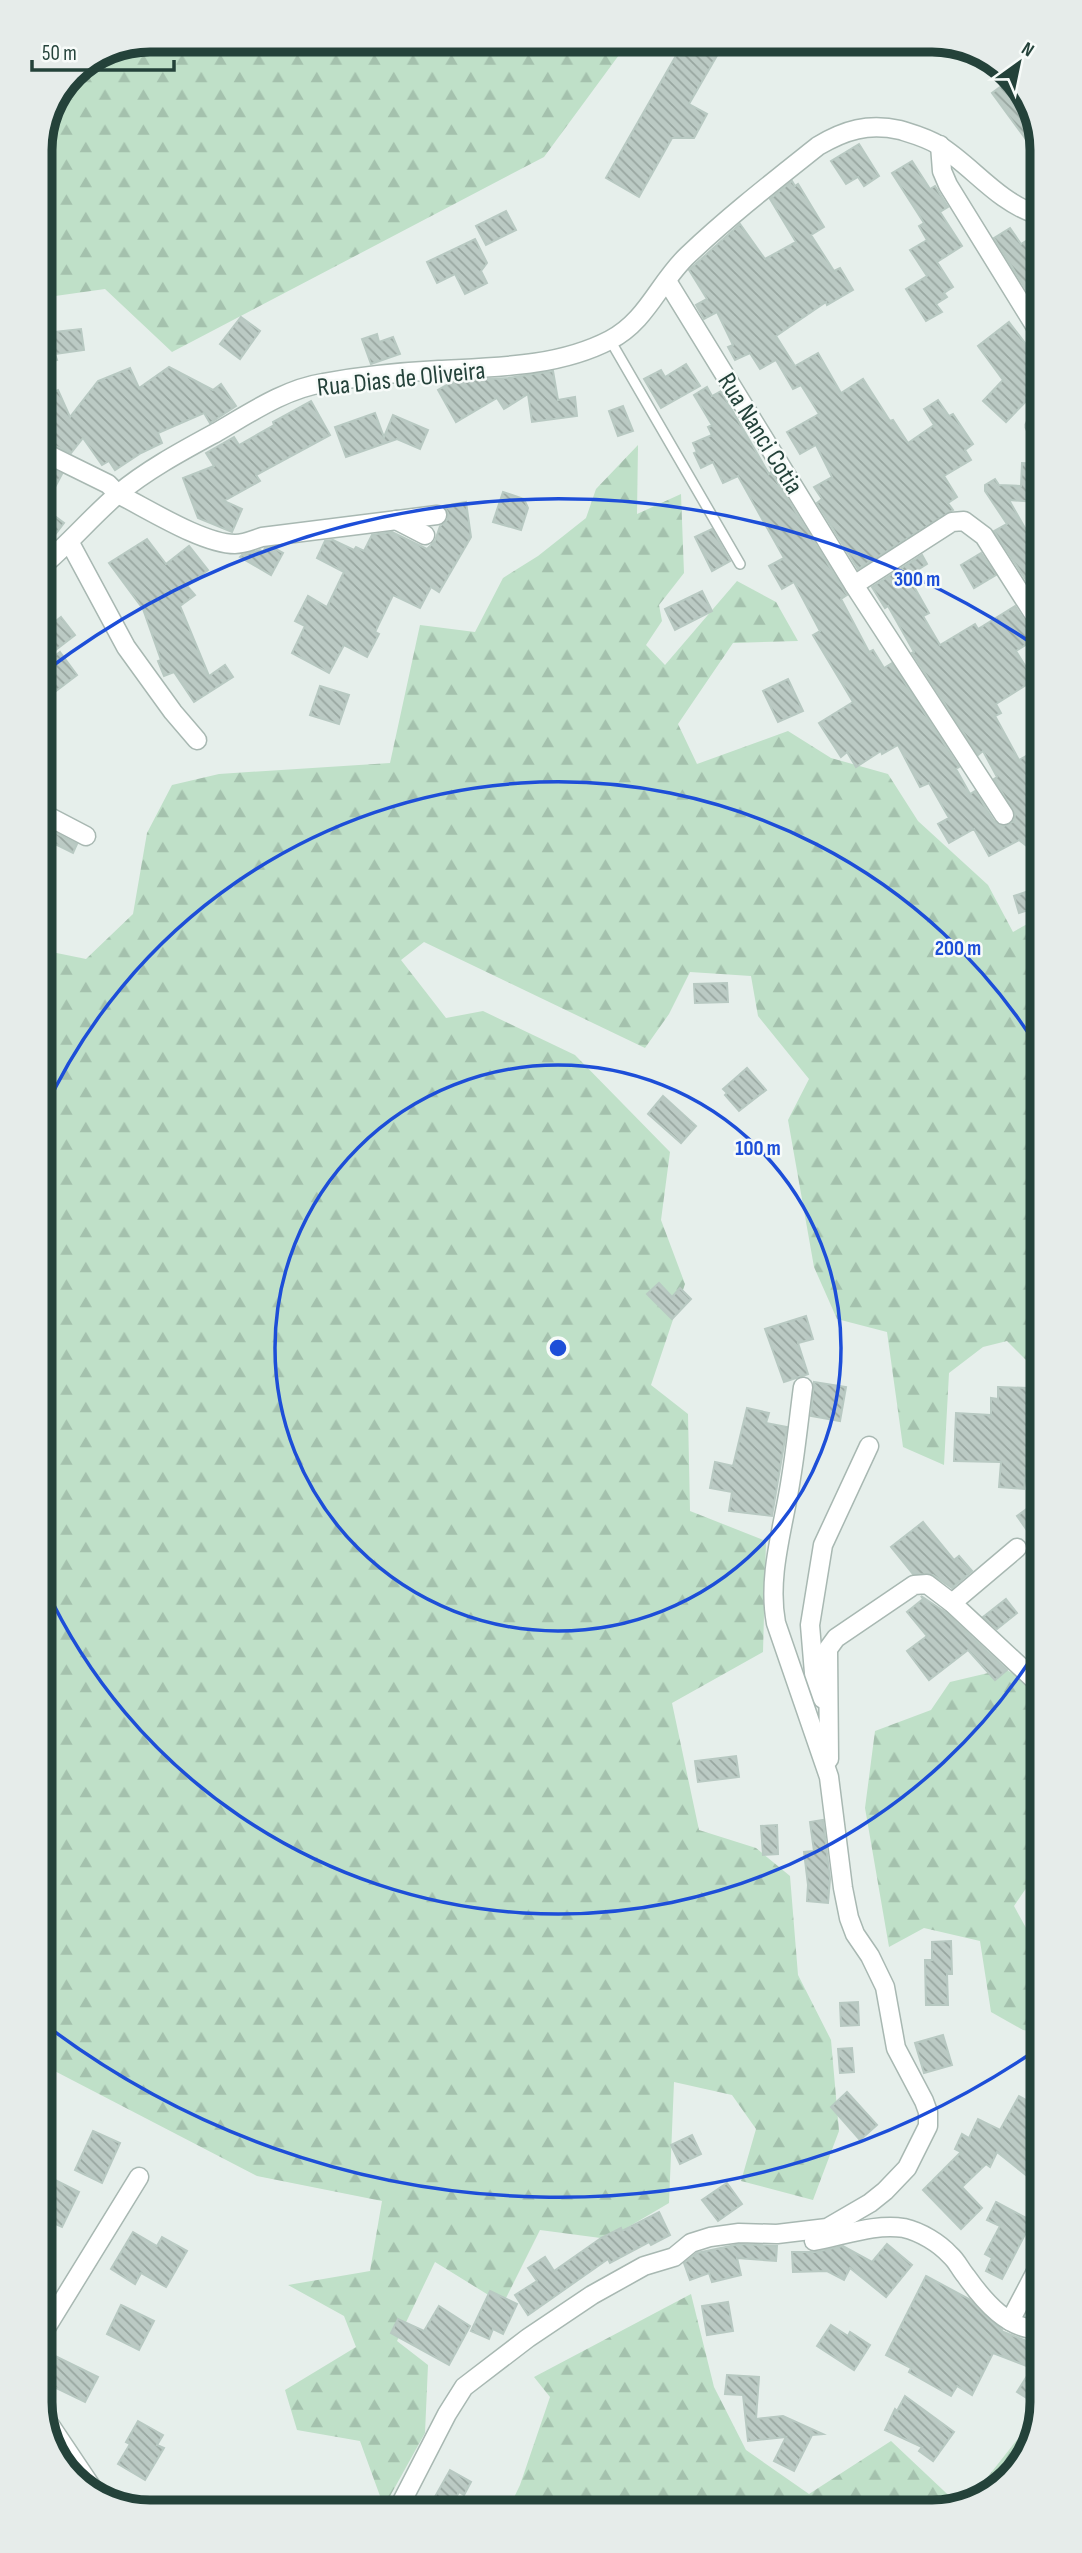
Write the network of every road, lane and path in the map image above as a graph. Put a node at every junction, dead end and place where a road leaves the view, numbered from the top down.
1 (940, 145) junction
2 (1030, 211) edge
3 (667, 281) junction
4 (1030, 318) edge
5 (610, 340) junction
6 (53, 457) edge
7 (118, 494) junction
8 (437, 515) dead end
9 (396, 520) junction
10 (425, 535) dead end
11 (70, 543) junction
12 (53, 557) edge
13 (740, 564) dead end
14 (854, 585) junction
15 (1030, 608) edge
16 (197, 740) dead end
17 (1004, 815) dead end
18 (53, 819) edge
19 (86, 836) dead end
20 (803, 1387) dead end
21 (869, 1446) dead end
22 (1017, 1548) dead end
23 (952, 1603) junction
24 (1030, 1676) edge
25 (828, 1716) junction
26 (829, 1777) junction
27 (139, 2177) dead end
28 (777, 2234) junction
29 (1030, 2285) edge
30 (1030, 2300) edge
31 (1021, 2304) junction
32 (52, 2318) edge
33 (1010, 2321) junction
34 (1030, 2328) edge
35 (61, 2442) edge
36 (82, 2473) edge
37 (403, 2500) edge

1 - 2 street, Rua Dias de Oliveira
1 - 3 street, Rua Dias de Oliveira
1 - 4 street
3 - 5 street, Rua Dias de Oliveira
3 - 14 street, Rua Nanci Cotia
5 - 7 street, Rua Dias de Oliveira
5 - 13 lane
6 - 7 street
7 - 9 street
7 - 11 street, Rua Dias de Oliveira
8 - 9 street
9 - 10 street
11 - 12 street, Rua Dias de Oliveira
11 - 16 street
14 - 15 street
14 - 17 street, Rua Nanci Cotia
18 - 19 street
20 - 26 street
21 - 25 street
22 - 23 street
23 - 24 street
23 - 25 street
25 - 26 street
26 - 28 street
27 - 32 street
28 - 33 street
28 - 37 street
29 - 31 street
30 - 31 street
31 - 33 street
33 - 34 street
35 - 36 street

